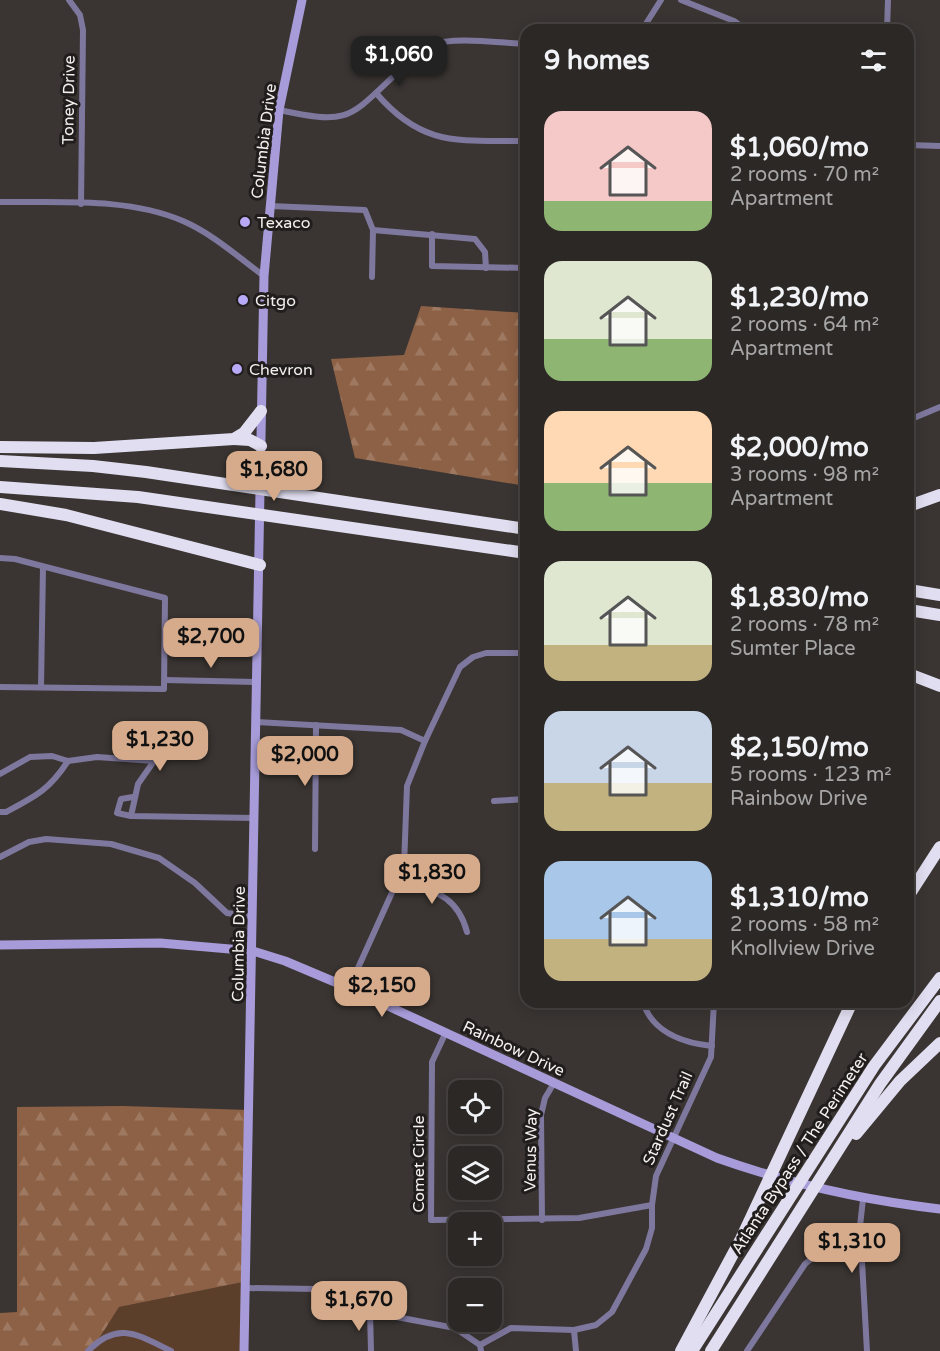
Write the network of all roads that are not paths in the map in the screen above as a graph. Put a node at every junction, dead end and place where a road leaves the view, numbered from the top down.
1 (69, 0) edge
2 (302, 0) edge
3 (661, 0) edge
4 (681, 0) edge
5 (888, 0) edge
6 (646, 24) edge
7 (738, 24) edge
8 (887, 24) edge
9 (520, 44) edge
10 (376, 93) junction
11 (279, 110) junction
12 (520, 141) edge
13 (914, 145) edge
14 (940, 146) edge
15 (0, 202) edge
16 (81, 204) junction
17 (270, 206) junction
18 (373, 230) junction
19 (432, 234) junction
20 (486, 268) junction
21 (520, 268) edge
22 (264, 276) junction
23 (372, 278) dead end
24 (940, 407) edge
25 (261, 411) junction
26 (914, 418) edge
27 (234, 439) junction
28 (261, 446) junction
29 (0, 447) edge
30 (0, 461) edge
31 (0, 487) edge
32 (940, 495) edge
33 (0, 504) edge
34 (914, 504) edge
35 (520, 528) edge
36 (520, 553) edge
37 (0, 558) edge
38 (260, 565) junction
39 (43, 567) junction
40 (914, 591) edge
41 (940, 595) edge
42 (914, 611) edge
43 (940, 615) edge
44 (520, 653) edge
45 (457, 657) dead end
46 (464, 662) junction
47 (914, 676) edge
48 (165, 680) junction
49 (257, 682) junction
50 (940, 686) edge
51 (0, 687) edge
52 (41, 687) junction
53 (256, 722) junction
54 (316, 724) junction
55 (425, 741) junction
56 (68, 761) junction
57 (0, 774) edge
58 (133, 797) junction
59 (520, 799) edge
60 (494, 801) dead end
61 (0, 812) edge
62 (130, 816) junction
63 (254, 818) junction
64 (940, 847) edge
65 (315, 849) dead end
66 (0, 857) edge
67 (399, 878) junction
68 (914, 887) edge
69 (253, 917) junction
70 (467, 932) dead end
71 (0, 945) edge
72 (253, 951) junction
73 (940, 978) edge
74 (349, 988) junction
75 (940, 1001) edge
76 (645, 1008) edge
77 (714, 1008) edge
78 (840, 1008) edge
79 (849, 1008) edge
80 (446, 1032) junction
81 (940, 1043) edge
82 (712, 1046) junction
83 (554, 1083) junction
84 (672, 1136) junction
85 (782, 1148) junction
86 (832, 1162) junction
87 (863, 1199) junction
88 (652, 1205) junction
89 (940, 1209) edge
90 (542, 1220) junction
91 (860, 1226) junction
92 (246, 1288) junction
93 (370, 1312) junction
94 (574, 1330) junction
95 (481, 1348) edge
96 (88, 1351) edge
97 (171, 1351) edge
98 (244, 1351) edge
99 (371, 1351) edge
100 (576, 1351) edge
101 (681, 1351) edge
102 (692, 1351) edge
103 (711, 1351) edge
104 (747, 1351) edge
105 (867, 1351) edge

1 - 16 street, Toney Drive
2 - 11 main road, Columbia Drive
3 - 6 street
4 - 7 street
5 - 8 street
9 - 10 street
10 - 11 street
10 - 12 street
11 - 17 main road, Columbia Drive
13 - 14 street
15 - 16 street
16 - 22 street
17 - 18 street
17 - 22 main road, Columbia Drive
18 - 19 street
18 - 23 street
19 - 20 street
19 - 20 street
20 - 21 street
22 - 25 main road, Columbia Drive
24 - 26 street
25 - 27 highway
25 - 28 main road, Columbia Drive
27 - 28 highway
27 - 29 highway
28 - 38 main road, Columbia Drive
30 - 35 highway
31 - 36 highway
32 - 34 highway
33 - 38 highway
37 - 39 street
38 - 49 main road, Columbia Drive
39 - 48 street
39 - 52 street
40 - 41 highway
42 - 43 highway
44 - 46 street
45 - 46 street
46 - 55 street
47 - 50 highway
48 - 49 street
48 - 52 street
49 - 53 main road, Columbia Drive
51 - 52 street
53 - 54 street
53 - 63 main road, Columbia Drive
54 - 55 street
54 - 65 street
55 - 67 street
56 - 57 street
56 - 58 street
56 - 61 street
58 - 62 street
58 - 62 street
59 - 60 street
62 - 63 street
63 - 69 main road, Columbia Drive
64 - 68 highway
66 - 69 street
67 - 70 street
67 - 74 street
69 - 72 main road, Columbia Drive
71 - 72 main road, Rainbow Drive
72 - 74 main road, Rainbow Drive
72 - 92 main road, Columbia Drive
73 - 102 highway, Atlanta Bypass / The Perimeter
74 - 80 main road, Rainbow Drive
75 - 86 highway, Atlanta Bypass / The Perimeter
76 - 82 street
77 - 82 street, Stardust Trail
78 - 85 highway
79 - 85 highway
80 - 83 main road, Rainbow Drive
80 - 90 street, Comet Circle
81 - 86 highway
82 - 84 street, Stardust Trail
83 - 84 main road, Rainbow Drive
83 - 90 street, Venus Way
84 - 87 main road, Rainbow Drive
84 - 88 street, Stardust Trail
85 - 101 highway
86 - 103 highway, Atlanta Bypass / The Perimeter
87 - 89 main road, Rainbow Drive
87 - 91 street
88 - 90 street, Comet Circle
88 - 94 street, Stardust Trail
91 - 104 street
91 - 105 street
92 - 93 street
92 - 98 main road, Columbia Drive
93 - 95 street
93 - 99 street
94 - 95 street, Stardust Trail
94 - 100 street
96 - 97 street

